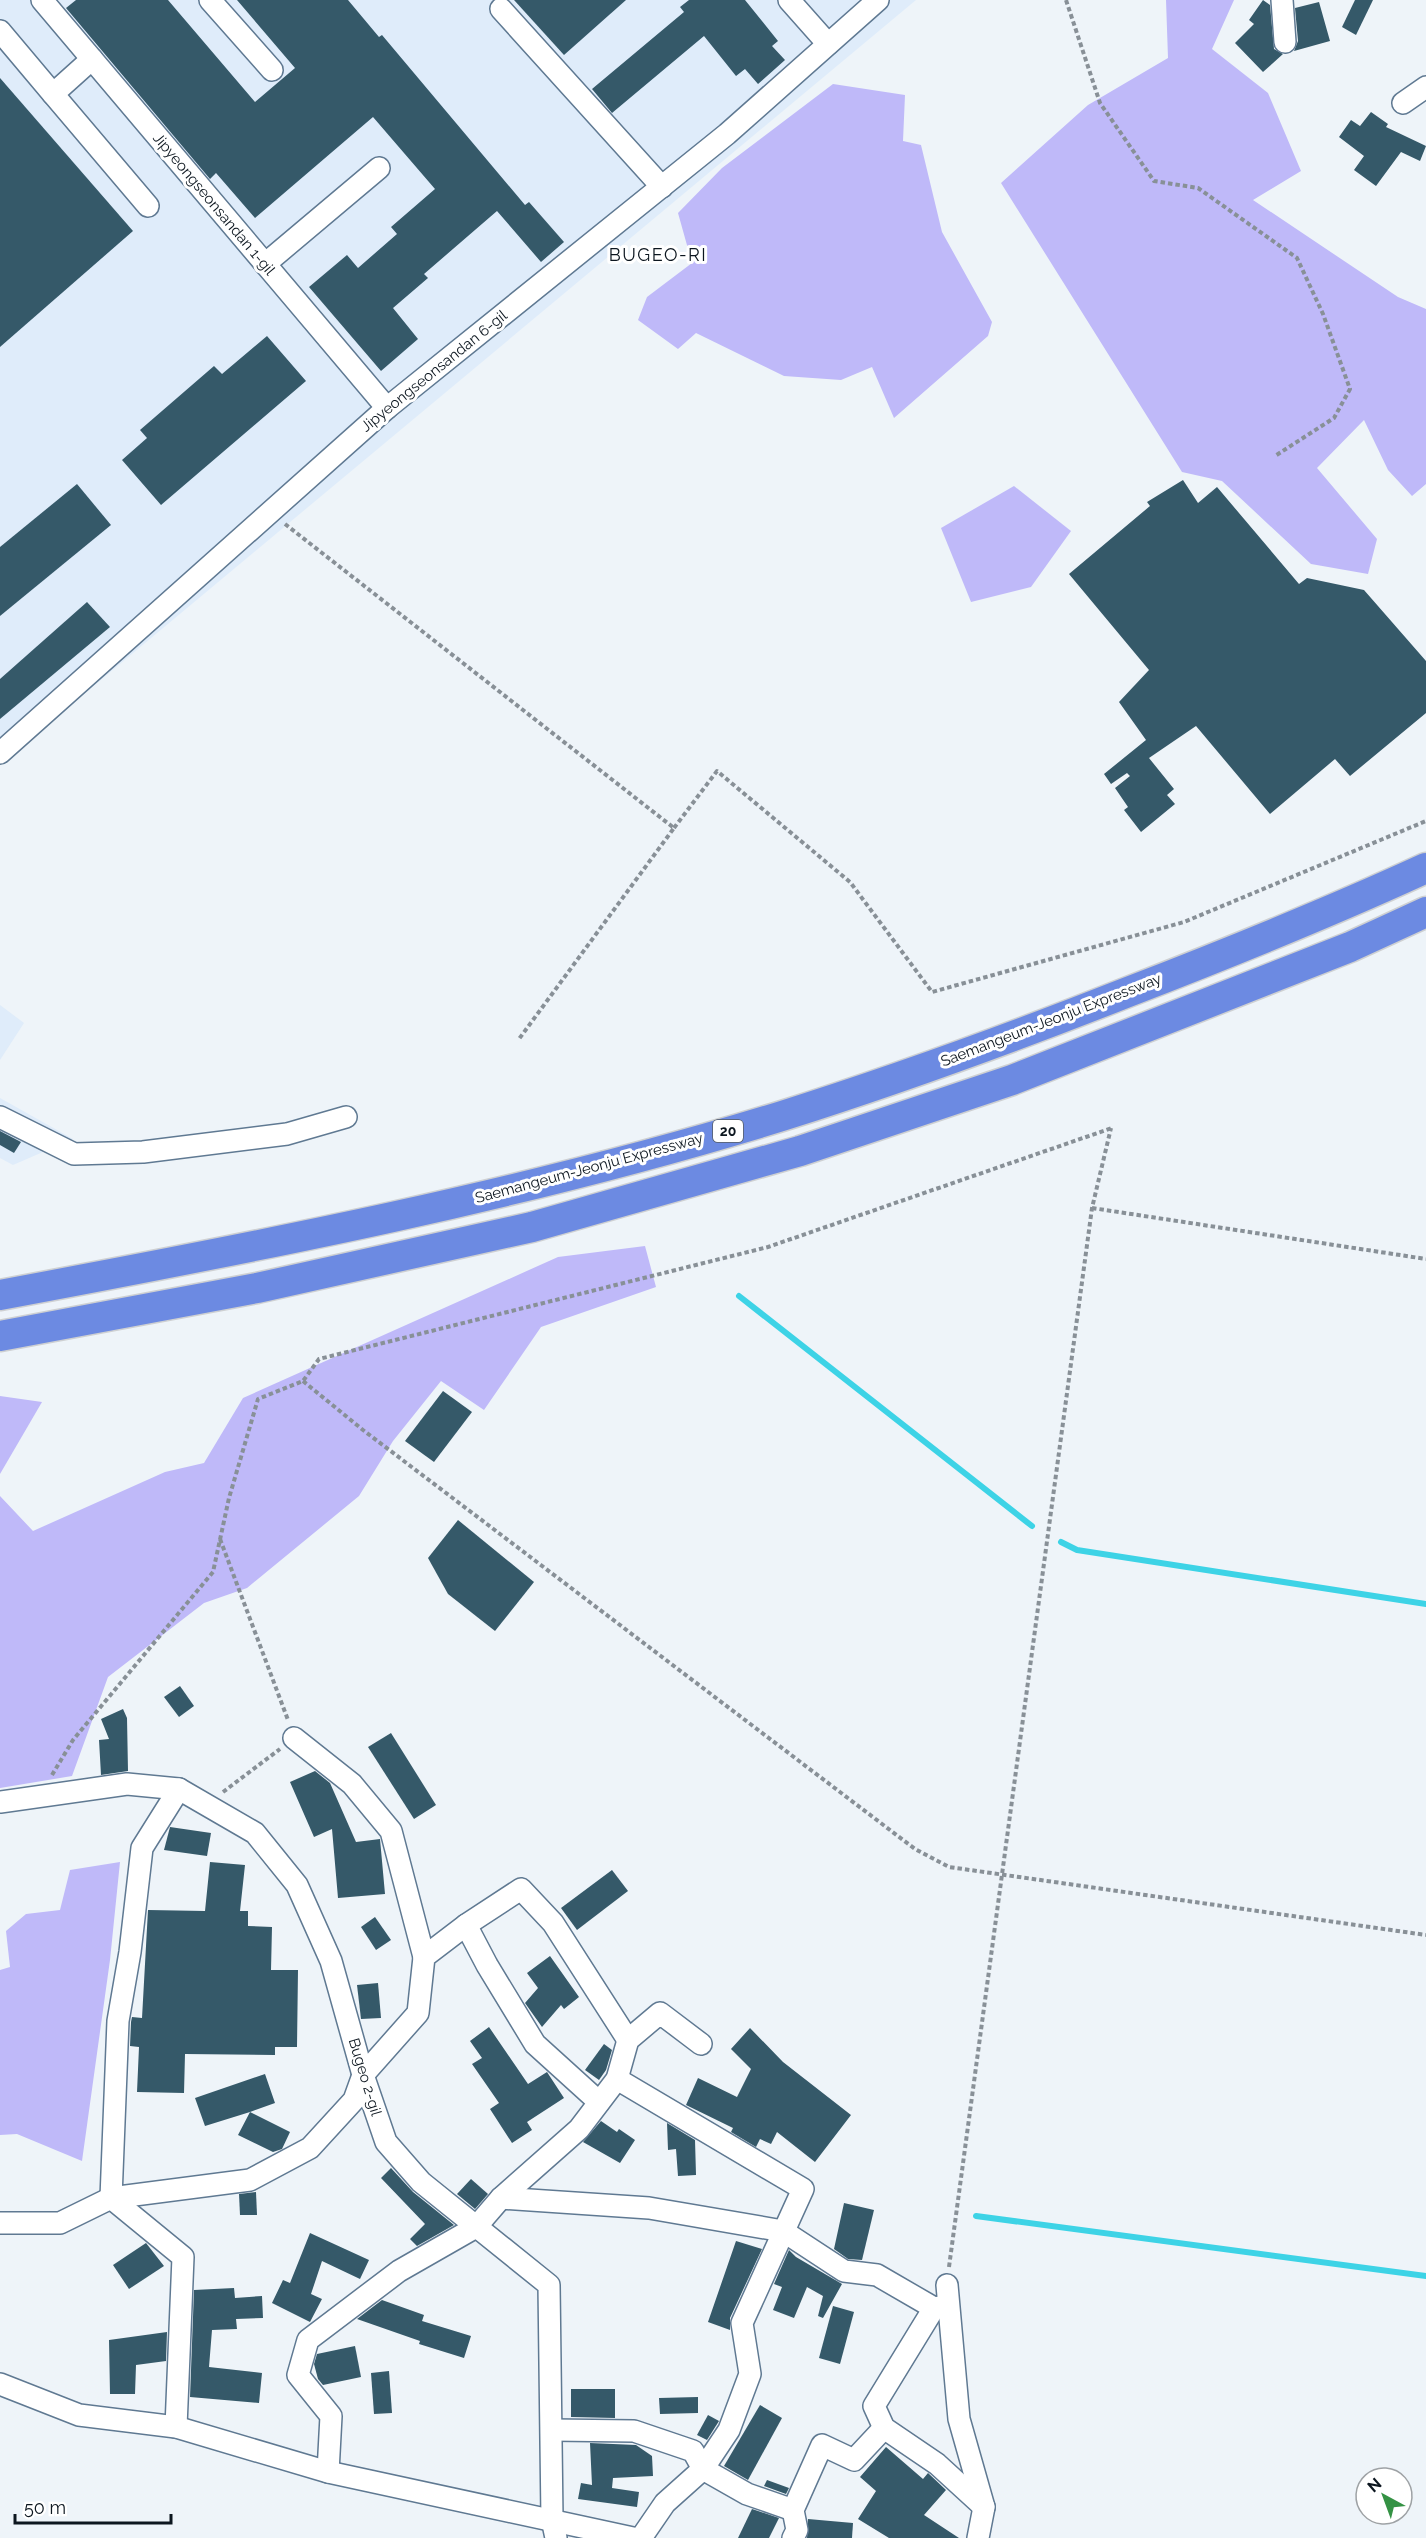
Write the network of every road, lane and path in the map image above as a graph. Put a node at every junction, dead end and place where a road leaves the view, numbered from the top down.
1 (42, 0) edge
2 (210, 0) edge
3 (789, 0) edge
4 (878, 0) edge
5 (1066, 0) edge
6 (1282, 0) edge
7 (501, 9) dead end
8 (0, 31) edge
9 (1285, 42) dead end
10 (828, 44) junction
11 (92, 59) junction
12 (272, 70) dead end
13 (1426, 87) edge
14 (52, 94) junction
15 (1403, 103) dead end
16 (379, 168) dead end
17 (662, 187) junction
18 (148, 206) dead end
19 (265, 264) junction
20 (387, 408) junction
21 (1275, 456) dead end
22 (270, 512) junction
23 (0, 753) edge
24 (1426, 820) edge
25 (674, 828) junction
26 (1426, 868) edge
27 (1426, 912) edge
28 (519, 1039) dead end
29 (0, 1117) edge
30 (346, 1117) dead end
31 (1092, 1208) junction
32 (1426, 1259) edge
33 (0, 1295) edge
34 (0, 1336) edge
35 (303, 1381) junction
36 (220, 1539) junction
37 (294, 1738) junction
38 (179, 1789) junction
39 (39, 1796) junction
40 (0, 1802) edge
41 (206, 1805) junction
42 (1000, 1874) junction
43 (466, 1925) junction
44 (1426, 1935) edge
45 (424, 1958) junction
46 (628, 2040) junction
47 (701, 2044) dead end
48 (363, 2075) junction
49 (617, 2079) junction
50 (599, 2102) junction
51 (111, 2198) junction
52 (501, 2198) junction
53 (0, 2223) edge
54 (476, 2227) junction
55 (783, 2231) junction
56 (943, 2300) junction
57 (0, 2384) edge
58 (176, 2427) junction
59 (884, 2428) junction
60 (552, 2430) junction
61 (703, 2469) junction
62 (328, 2472) junction
63 (984, 2507) junction
64 (793, 2510) junction
65 (554, 2528) edge
66 (633, 2538) edge
67 (641, 2538) edge
68 (793, 2538) edge
69 (978, 2538) edge

1 - 11 street, Jipyeongseonsandan 1-gil
2 - 12 street
3 - 10 street
4 - 10 street, Jipyeongseonsandan 6-gil
5 - 21 path
6 - 9 street
7 - 17 street
8 - 14 street
10 - 17 street, Jipyeongseonsandan 6-gil
11 - 14 street
11 - 19 street, Jipyeongseonsandan 1-gil
13 - 15 street
14 - 18 street
16 - 19 street
17 - 20 street, Jipyeongseonsandan 6-gil
19 - 20 street, Jipyeongseonsandan 1-gil
20 - 22 street, Jipyeongseonsandan 6-gil
22 - 23 street, Jipyeongseonsandan 6-gil
22 - 25 path
24 - 25 path
25 - 28 path
26 - 33 highway, Saemangeum-Jeonju Expressway / 20
27 - 34 highway
29 - 30 street
31 - 32 path
31 - 35 path
31 - 42 path
35 - 36 path
35 - 42 path
36 - 37 path
36 - 39 path
37 - 41 path
37 - 45 street
38 - 39 street, Bugeo 2-gil
38 - 41 street, Bugeo 2-gil
38 - 51 street
39 - 40 street, Bugeo 2-gil
41 - 48 street, Bugeo 2-gil
42 - 44 path
42 - 56 path
43 - 45 street
43 - 46 street
43 - 50 street
45 - 48 street
46 - 47 street
46 - 49 street
48 - 51 street
48 - 54 street, Bugeo 2-gil
49 - 50 street
49 - 55 street
50 - 52 street
51 - 53 street
51 - 58 street
52 - 54 street
52 - 55 street
54 - 60 street, Bugeo 2-gil
54 - 62 street
55 - 56 street
55 - 61 street
56 - 59 street
56 - 63 street
57 - 58 street
58 - 62 street
59 - 63 street
59 - 64 street
60 - 61 street
60 - 65 street, Bugeo 2-gil
61 - 64 street
61 - 67 street
62 - 65 street
63 - 69 street
64 - 68 street
65 - 66 street

